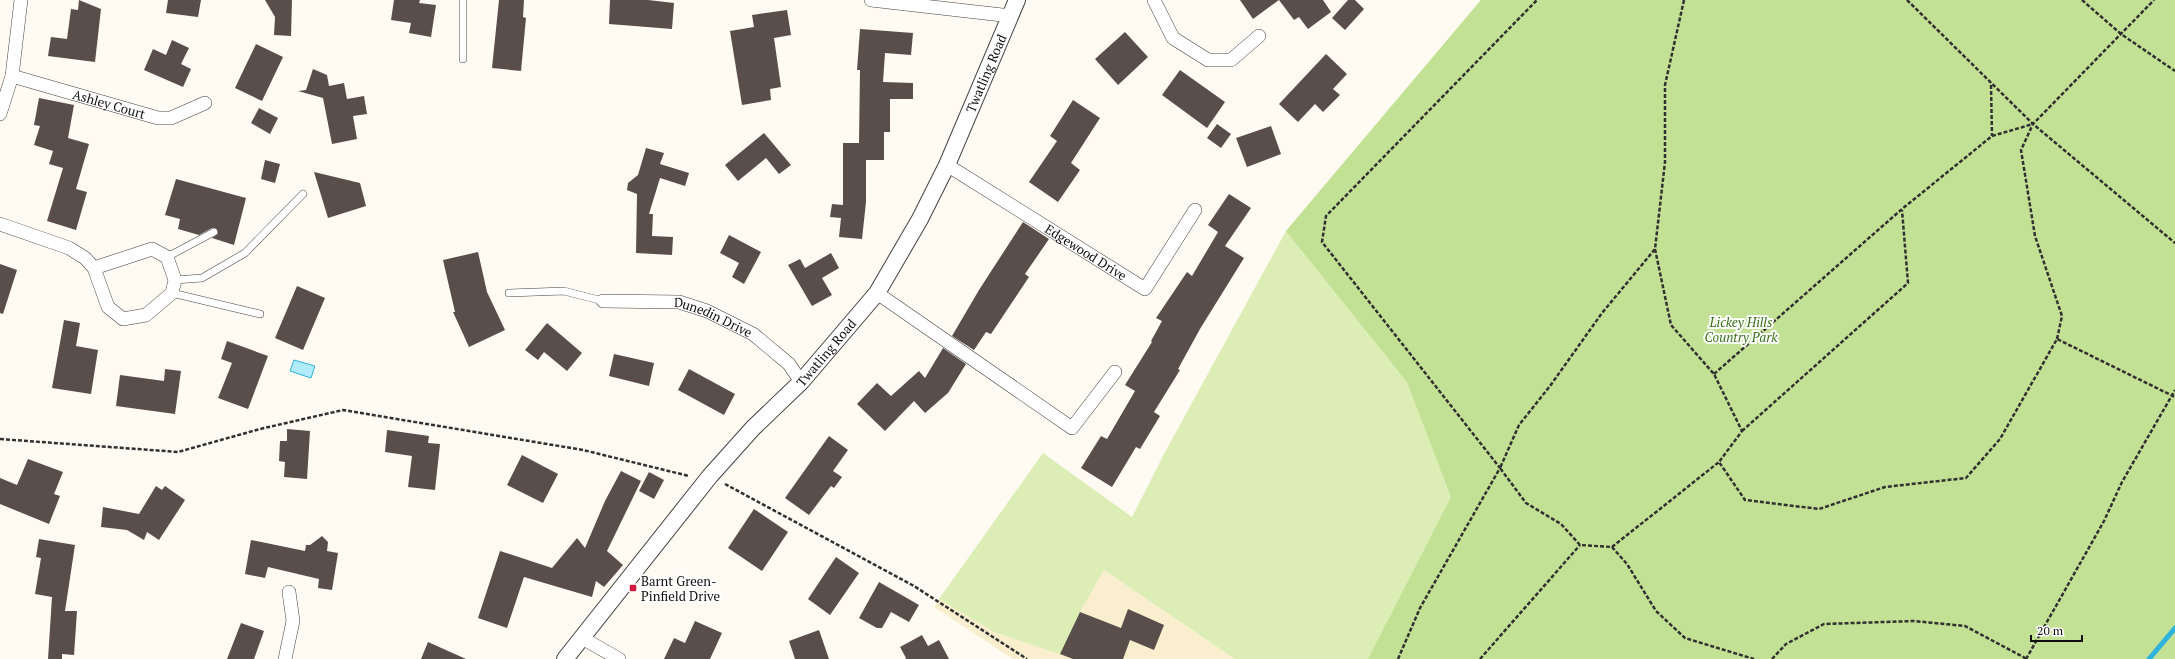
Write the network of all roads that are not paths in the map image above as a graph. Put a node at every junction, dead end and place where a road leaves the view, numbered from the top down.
1 (21, 0) edge
2 (463, 0) edge
3 (871, 0) edge
4 (1017, 0) edge
5 (1154, 0) edge
6 (1011, 16) junction
7 (1259, 36) dead end
8 (463, 59) dead end
9 (12, 76) junction
10 (205, 103) dead end
11 (0, 114) edge
12 (947, 165) junction
13 (303, 194) dead end
14 (1195, 210) dead end
15 (0, 224) edge
16 (214, 232) dead end
17 (167, 257) junction
18 (94, 268) junction
19 (175, 280) junction
20 (172, 293) junction
21 (509, 293) dead end
22 (877, 293) junction
23 (603, 301) joint
24 (260, 314) dead end
25 (1115, 372) dead end
26 (801, 382) junction
27 (289, 592) dead end
28 (582, 638) junction
29 (285, 659) edge
30 (565, 659) edge
31 (619, 659) edge

1 - 9 street
2 - 8 lane
3 - 6 street
4 - 6 street, Twatling Road
5 - 7 street
6 - 12 street, Twatling Road
9 - 10 street, Ashley Court
9 - 11 street
12 - 14 street, Edgewood Drive
12 - 22 street, Twatling Road
13 - 19 lane
15 - 18 street
16 - 17 lane
17 - 18 street
17 - 19 street
18 - 20 street
19 - 20 street
20 - 24 lane
21 - 23 lane
22 - 25 street
22 - 26 street, Twatling Road
23 - 26 street, Dunedin Drive
26 - 28 street, Twatling Road
27 - 29 street
28 - 30 street, Twatling Road
28 - 31 street

